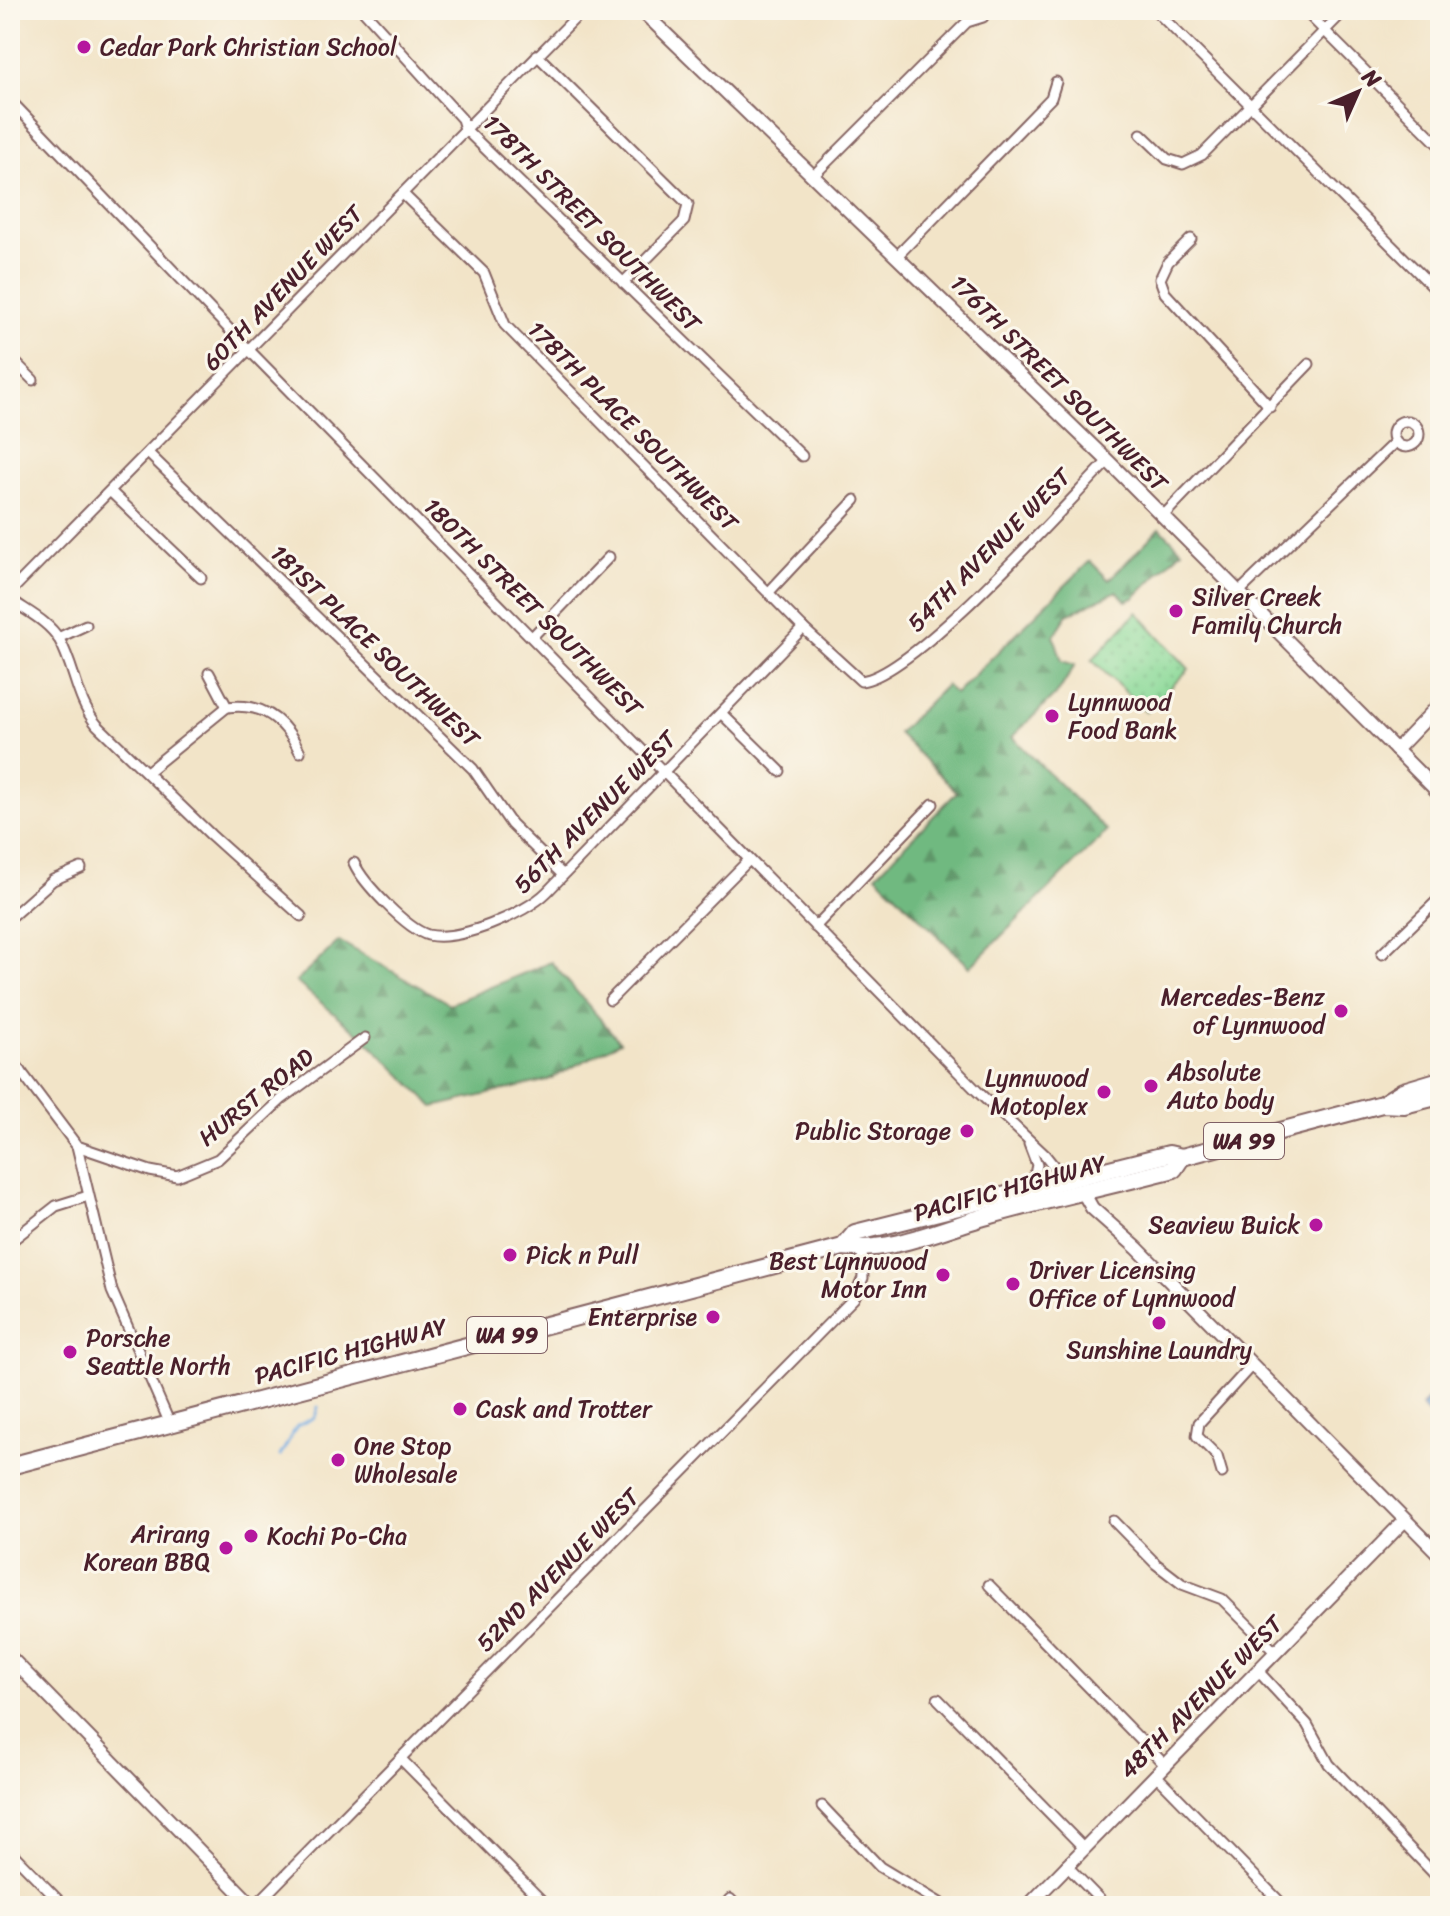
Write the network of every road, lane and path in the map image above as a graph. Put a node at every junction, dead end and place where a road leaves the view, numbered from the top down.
1 (363, 10) edge
2 (583, 10) edge
3 (641, 10) edge
4 (1155, 10) edge
5 (1304, 10) edge
6 (1345, 10) edge
7 (983, 17) dead end
8 (1324, 32) junction
9 (537, 55) junction
10 (1056, 82) dead end
11 (10, 100) edge
12 (1250, 106) junction
13 (465, 129) junction
14 (1141, 134) dead end
15 (1440, 146) edge
16 (814, 175) junction
17 (403, 194) junction
18 (1191, 239) dead end
19 (898, 255) junction
20 (623, 283) junction
21 (1440, 294) edge
22 (249, 350) junction
23 (10, 357) edge
24 (1309, 364) dead end
25 (33, 380) dead end
26 (1270, 407) junction
27 (1395, 442) dead end
28 (149, 454) junction
29 (802, 456) dead end
30 (1108, 461) junction
31 (111, 492) junction
32 (855, 500) dead end
33 (1163, 516) junction
34 (609, 557) dead end
35 (201, 578) dead end
36 (1240, 591) junction
37 (10, 592) edge
38 (769, 592) junction
39 (10, 599) edge
40 (86, 625) dead end
41 (803, 628) junction
42 (532, 637) junction
43 (58, 638) junction
44 (209, 673) dead end
45 (853, 676) joint
46 (1440, 704) edge
47 (227, 707) junction
48 (722, 714) junction
49 (1396, 750) junction
50 (300, 752) dead end
51 (664, 771) junction
52 (780, 771) dead end
53 (147, 772) junction
54 (1440, 794) edge
55 (933, 804) dead end
56 (749, 860) junction
57 (354, 863) dead end
58 (81, 868) dead end
59 (563, 875) junction
60 (1440, 898) edge
61 (301, 916) dead end
62 (10, 918) edge
63 (815, 927) junction
64 (1382, 954) dead end
65 (610, 1000) dead end
66 (365, 1038) dead end
67 (10, 1057) edge
68 (21, 1071) junction
69 (1440, 1080) edge
70 (10, 1081) edge
71 (1436, 1095) edge
72 (1382, 1104) junction
73 (1028, 1141) junction
74 (77, 1146) junction
75 (1182, 1157) junction
76 (1119, 1166) junction
77 (1065, 1180) junction
78 (1106, 1186) junction
79 (1032, 1188) junction
80 (1083, 1192) junction
81 (88, 1196) junction
82 (1000, 1213) junction
83 (1104, 1218) junction
84 (886, 1225) junction
85 (10, 1242) edge
86 (843, 1247) junction
87 (862, 1249) junction
88 (1252, 1365) junction
89 (170, 1424) junction
90 (10, 1466) edge
91 (1222, 1473) dead end
92 (1405, 1520) junction
93 (1114, 1521) dead end
94 (1440, 1555) edge
95 (989, 1585) dead end
96 (1276, 1653) junction
97 (10, 1657) edge
98 (1258, 1671) junction
99 (938, 1699) dead end
100 (402, 1760) junction
101 (1160, 1769) junction
102 (822, 1806) dead end
103 (1083, 1847) junction
104 (10, 1851) edge
105 (1066, 1865) junction
106 (1440, 1880) edge
107 (64, 1906) edge
108 (254, 1906) edge
109 (547, 1906) edge
110 (945, 1906) edge
111 (1028, 1906) edge
112 (1106, 1906) edge
113 (1284, 1906) edge

1 - 13 street, 178TH STREET SOUTHWEST
2 - 9 street, 60TH AVENUE WEST
3 - 16 street, 176TH STREET SOUTHWEST
4 - 12 street
5 - 8 street
6 - 8 street
7 - 16 street
8 - 12 street
8 - 15 street
9 - 13 street, 60TH AVENUE WEST
9 - 20 street
10 - 19 street
11 - 22 street, 180TH STREET SOUTHWEST
12 - 14 street
12 - 21 street
13 - 17 street, 60TH AVENUE WEST
13 - 20 street, 178TH STREET SOUTHWEST
16 - 19 street, 176TH STREET SOUTHWEST
17 - 22 street, 60TH AVENUE WEST
17 - 38 street, 178TH PLACE SOUTHWEST
18 - 26 street
19 - 30 street, 176TH STREET SOUTHWEST
20 - 29 street, 178TH STREET SOUTHWEST
22 - 28 street, 60TH AVENUE WEST
22 - 42 street, 180TH STREET SOUTHWEST
23 - 25 street
24 - 26 street
26 - 33 street
27 - 36 street
28 - 31 street, 60TH AVENUE WEST
28 - 59 street, 181ST PLACE SOUTHWEST
30 - 33 street, 176TH STREET SOUTHWEST
30 - 45 street, 54TH AVENUE WEST
31 - 35 street
31 - 37 street, 60TH AVENUE WEST
32 - 38 street
33 - 36 street, 176TH STREET SOUTHWEST
34 - 42 street
36 - 49 street, 176TH STREET SOUTHWEST
38 - 41 street, 178TH PLACE SOUTHWEST
39 - 43 street
40 - 43 street
41 - 45 street, 178TH PLACE SOUTHWEST
41 - 48 street, 56TH AVENUE WEST
42 - 51 street, 180TH STREET SOUTHWEST
43 - 53 street
44 - 47 street
46 - 49 street
47 - 50 street
47 - 53 street
48 - 51 street, 56TH AVENUE WEST
48 - 52 street
49 - 54 street, 176TH STREET SOUTHWEST
51 - 56 street, 180TH STREET SOUTHWEST
51 - 59 street, 56TH AVENUE WEST
53 - 61 street
55 - 63 street
56 - 63 street, 180TH STREET SOUTHWEST
56 - 65 street
57 - 59 street, 56TH AVENUE WEST
58 - 62 street
60 - 64 street
63 - 73 street, 180TH STREET SOUTHWEST
66 - 74 street, HURST ROAD
67 - 68 street
68 - 70 street
68 - 74 street
69 - 72 highway, PACIFIC HIGHWAY / WA 99
71 - 72 highway, PACIFIC HIGHWAY / WA 99
72 - 75 highway, PACIFIC HIGHWAY / WA 99
73 - 77 street, 180TH STREET SOUTHWEST
73 - 79 street
74 - 81 street
75 - 76 highway, PACIFIC HIGHWAY / WA 99
75 - 78 highway, PACIFIC HIGHWAY / WA 99
76 - 77 highway, PACIFIC HIGHWAY / WA 99
76 - 80 highway
77 - 79 highway, PACIFIC HIGHWAY / WA 99
77 - 82 highway
78 - 80 highway, PACIFIC HIGHWAY / WA 99
78 - 83 street
79 - 84 highway, PACIFIC HIGHWAY / WA 99
80 - 82 highway, PACIFIC HIGHWAY / WA 99
80 - 83 street
81 - 85 street
81 - 89 street
82 - 87 highway, PACIFIC HIGHWAY / WA 99
83 - 88 street
84 - 86 highway, PACIFIC HIGHWAY / WA 99
84 - 87 highway
86 - 87 highway, PACIFIC HIGHWAY / WA 99
86 - 89 highway, PACIFIC HIGHWAY / WA 99
87 - 100 street, 52ND AVENUE WEST
88 - 91 street
88 - 92 street
89 - 90 highway, PACIFIC HIGHWAY / WA 99
92 - 94 street
92 - 96 street, 48TH AVENUE WEST
93 - 96 street
95 - 101 street
96 - 98 street, 48TH AVENUE WEST
97 - 108 street
98 - 101 street, 48TH AVENUE WEST
98 - 106 street
99 - 103 street
100 - 108 street, 52ND AVENUE WEST
100 - 109 street
101 - 103 street, 48TH AVENUE WEST
101 - 113 street
102 - 110 street
103 - 105 street, 48TH AVENUE WEST
104 - 107 street
105 - 111 street, 48TH AVENUE WEST
105 - 112 street

